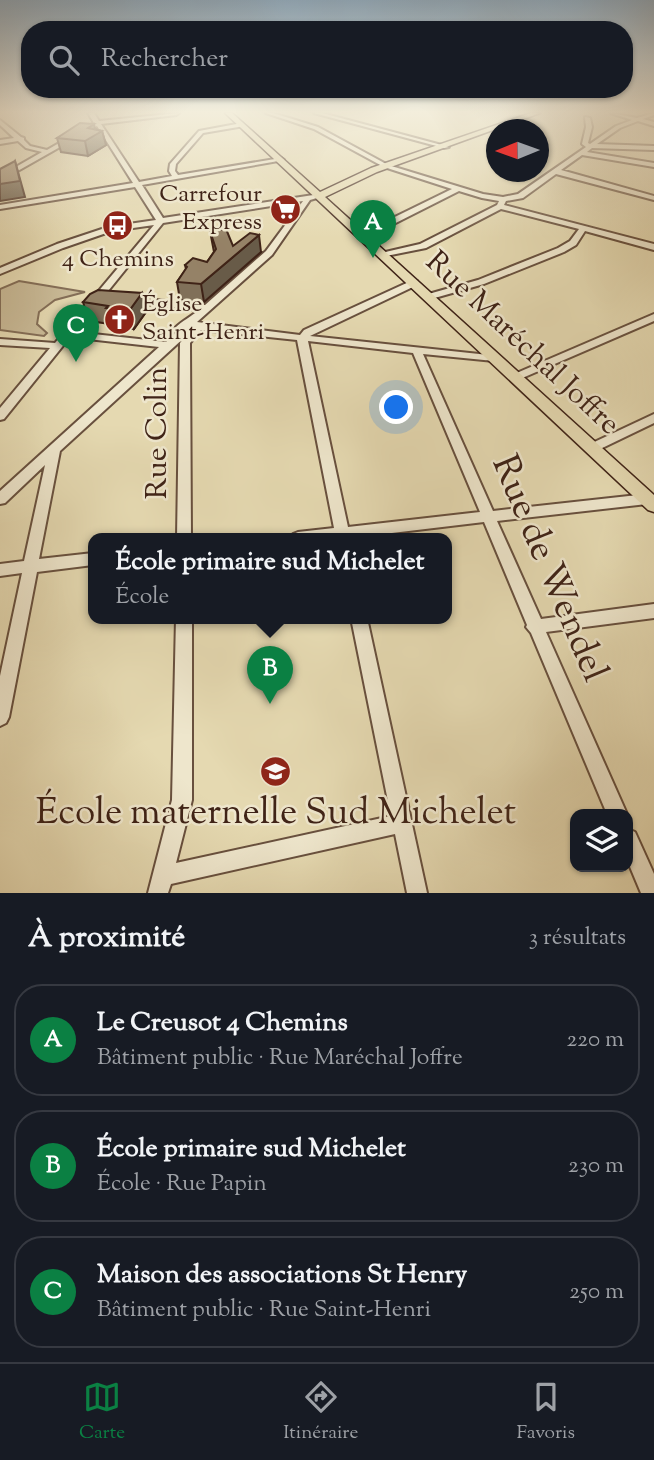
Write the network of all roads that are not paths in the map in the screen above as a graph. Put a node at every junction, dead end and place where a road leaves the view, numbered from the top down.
1 (43, 155) edge
2 (118, 155) edge
3 (181, 155) edge
4 (275, 155) edge
5 (365, 155) edge
6 (422, 155) edge
7 (579, 155) edge
8 (591, 155) edge
9 (281, 160) junction
10 (654, 165) edge
11 (386, 166) junction
12 (555, 171) junction
13 (176, 178) junction
14 (0, 180) edge
15 (138, 184) junction
16 (459, 188) junction
17 (320, 196) junction
18 (654, 198) edge
19 (307, 201) junction
20 (499, 201) junction
21 (0, 207) edge
22 (161, 221) junction
23 (583, 229) junction
24 (363, 236) junction
25 (654, 247) edge
26 (384, 255) junction
27 (0, 271) edge
28 (414, 283) junction
29 (428, 296) junction
30 (121, 299) edge
31 (208, 308) junction
32 (654, 317) edge
33 (191, 328) junction
34 (68, 334) junction
35 (302, 338) junction
36 (0, 342) edge
37 (169, 345) junction
38 (59, 346) junction
39 (419, 350) junction
40 (494, 358) junction
41 (516, 377) junction
42 (0, 416) edge
43 (654, 418) edge
44 (592, 448) junction
45 (54, 450) junction
46 (0, 499) edge
47 (651, 502) edge
48 (486, 517) junction
49 (184, 533) edge
50 (342, 533) edge
51 (358, 533) edge
52 (88, 560) edge
53 (30, 566) junction
54 (0, 570) edge
55 (654, 611) edge
56 (184, 624) edge
57 (360, 624) edge
58 (534, 627) junction
59 (0, 718) edge
60 (615, 809) edge
61 (402, 823) junction
62 (633, 850) edge
63 (160, 884) edge
64 (417, 893) edge
65 (652, 893) edge

1 - 14 street
2 - 15 street
3 - 13 street
4 - 9 main road, Rue Maréchal Joffre
5 - 11 street
6 - 11 main road
7 - 12 street
8 - 10 street
9 - 13 street
9 - 17 main road, Rue Maréchal Joffre
11 - 16 street
11 - 17 main road
12 - 18 street
12 - 20 street
13 - 15 street
15 - 21 street
15 - 22 street
16 - 20 street
16 - 24 street
17 - 19 street
17 - 24 main road, Rue Maréchal Joffre
19 - 22 street
19 - 31 street
20 - 23 street
20 - 26 street
22 - 27 street
22 - 34 street
23 - 25 street
23 - 29 street
24 - 26 main road, Rue Maréchal Joffre
26 - 28 main road, Rue Maréchal Joffre
28 - 29 main road, Rue Maréchal Joffre
28 - 35 street
29 - 40 main road, Rue Maréchal Joffre
30 - 31 street
31 - 33 street
32 - 41 street
33 - 35 street
33 - 37 street
33 - 49 street, Rue Colin
34 - 37 street
34 - 38 street
35 - 39 street
35 - 50 street
36 - 38 street
37 - 45 street
38 - 42 street
39 - 40 street
39 - 48 street, Rue de Wendel
40 - 41 main road, Rue Maréchal Joffre
41 - 44 main road, Rue Maréchal Joffre
43 - 44 street
44 - 47 main road, Rue Maréchal Joffre
45 - 46 street
45 - 53 street
47 - 48 street
48 - 51 street
48 - 58 street, Rue de Wendel
52 - 53 street
53 - 54 street
53 - 59 street
55 - 58 street
56 - 63 street
57 - 61 street
58 - 60 street, Rue de Wendel
61 - 63 street
61 - 64 street
62 - 65 street

